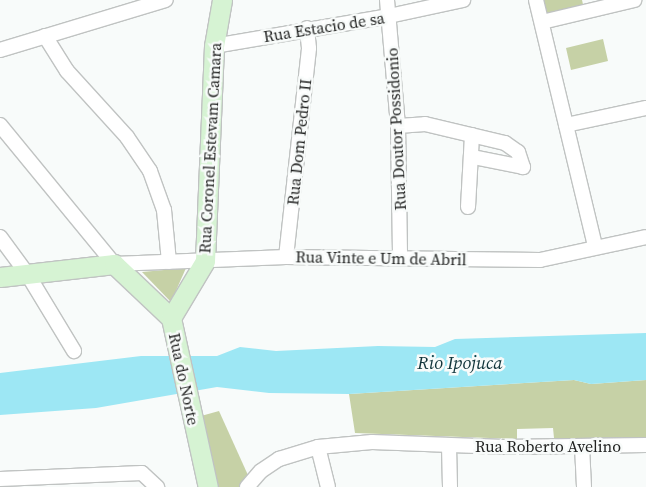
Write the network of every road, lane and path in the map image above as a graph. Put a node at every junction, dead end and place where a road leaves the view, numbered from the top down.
1 (166, 0) edge
2 (222, 0) edge
3 (387, 0) edge
4 (463, 0) edge
5 (536, 0) edge
6 (634, 0) edge
7 (589, 5) edge
8 (389, 16) junction
9 (542, 22) junction
10 (307, 28) junction
11 (45, 36) junction
12 (214, 46) junction
13 (0, 50) edge
14 (646, 108) edge
15 (0, 125) edge
16 (566, 125) junction
17 (398, 126) junction
18 (472, 134) junction
19 (473, 157) junction
20 (468, 207) dead end
21 (0, 237) edge
22 (646, 237) edge
23 (595, 246) junction
24 (286, 256) junction
25 (400, 258) junction
26 (205, 261) junction
27 (169, 262) junction
28 (114, 264) junction
29 (28, 275) junction
30 (0, 277) edge
31 (171, 318) junction
32 (74, 351) dead end
33 (646, 445) edge
34 (449, 446) junction
35 (582, 446) junction
36 (318, 447) junction
37 (142, 473) junction
38 (0, 478) edge
39 (137, 487) edge
40 (157, 487) edge
41 (208, 487) edge
42 (247, 487) edge
43 (328, 487) edge
44 (450, 487) edge
45 (584, 487) edge

1 - 11 street
2 - 12 main road, Rua Coronel Estevam Camara
3 - 8 street, Rua Doutor Possidonio
4 - 8 street, Rua Estacio de sa
5 - 9 street
6 - 7 street
7 - 9 street
8 - 10 street, Rua Estacio de sa
8 - 17 street, Rua Doutor Possidonio
9 - 16 street
10 - 12 street, Rua Estacio de sa
10 - 24 street, Rua Dom Pedro II
11 - 13 street
11 - 27 street
12 - 26 main road, Rua Coronel Estevam Camara
14 - 16 street
15 - 28 street
16 - 23 street
17 - 18 street
17 - 25 street, Rua Doutor Possidonio
18 - 19 street
18 - 19 street
19 - 20 street
21 - 29 street
22 - 23 street, Rua Vinte e Um de Abril
23 - 25 street, Rua Vinte e Um de Abril
24 - 25 street, Rua Vinte e Um de Abril
24 - 26 street, Rua Vinte e Um de Abril
26 - 27 street, Rua Vinte e Um de Abril
26 - 31 main road, Rua Coronel Estevam Camara
27 - 28 street, Rua Vinte e Um de Abril
28 - 29 main road
28 - 31 main road, Rua do Norte
29 - 30 main road
29 - 32 street
31 - 41 main road, Rua do Norte
33 - 35 street, Rua Roberto Avelino
34 - 35 street, Rua Roberto Avelino
34 - 36 street, Rua Roberto Avelino
34 - 44 street
35 - 45 street
36 - 42 street, Rua Roberto Avelino
36 - 43 street
37 - 38 street
37 - 39 street
37 - 40 street

